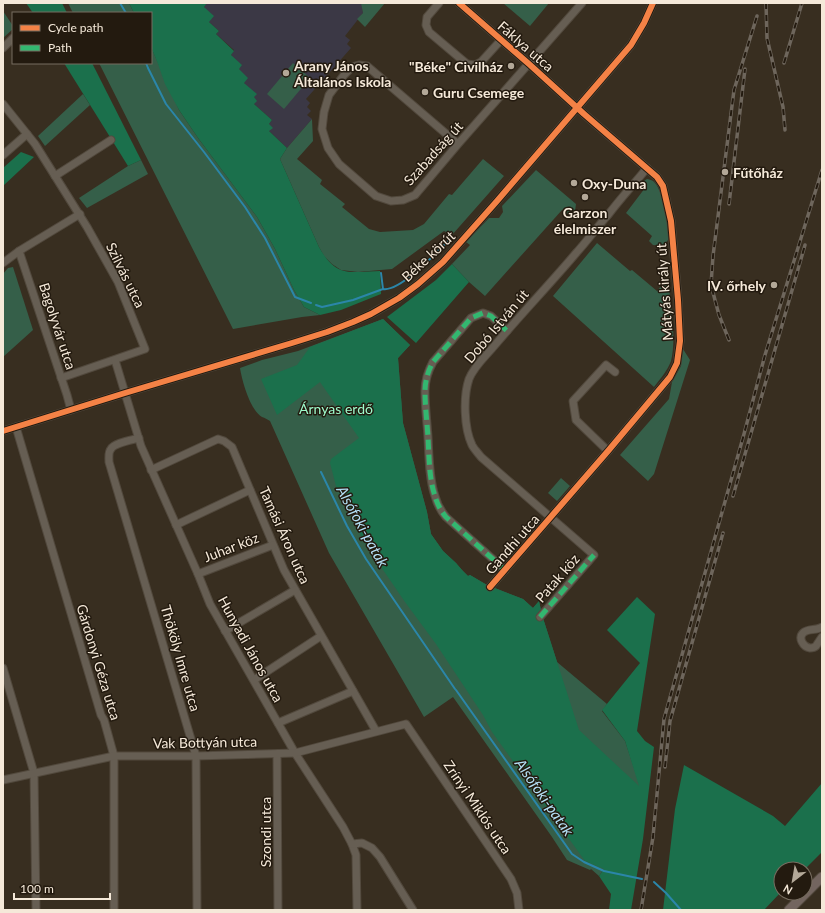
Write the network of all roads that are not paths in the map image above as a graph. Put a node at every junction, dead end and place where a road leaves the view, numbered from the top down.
1 (439, 3) edge
2 (459, 3) edge
3 (582, 3) edge
4 (653, 3) edge
5 (12, 39) edge
6 (501, 40) junction
7 (3, 48) edge
8 (529, 64) junction
9 (3, 104) edge
10 (577, 108) junction
11 (27, 134) junction
12 (111, 140) dead end
13 (458, 144) junction
14 (3, 155) edge
15 (647, 168) junction
16 (55, 176) junction
17 (80, 214) junction
18 (19, 251) junction
19 (3, 263) edge
20 (507, 331) junction
21 (115, 360) junction
22 (615, 372) dead end
23 (62, 378) junction
24 (125, 393) junction
25 (71, 410) junction
26 (16, 427) junction
27 (3, 431) edge
28 (139, 438) junction
29 (608, 451) junction
30 (151, 470) junction
31 (250, 490) junction
32 (551, 517) junction
33 (176, 525) junction
34 (273, 545) junction
35 (594, 555) joint
36 (505, 570) junction
37 (198, 574) junction
38 (490, 587) dead end
39 (295, 590) junction
40 (540, 617) dead end
41 (822, 627) edge
42 (225, 631) junction
43 (321, 636) junction
44 (822, 637) edge
45 (3, 668) edge
46 (254, 680) junction
47 (353, 691) junction
48 (278, 723) junction
49 (406, 724) joint
50 (376, 731) junction
51 (295, 753) junction
52 (277, 754) junction
53 (114, 756) junction
54 (196, 756) junction
55 (34, 773) junction
56 (3, 780) edge
57 (352, 844) junction
58 (822, 877) edge
59 (36, 910) edge
60 (114, 910) edge
61 (197, 910) edge
62 (278, 910) edge
63 (356, 910) edge
64 (413, 910) edge
65 (519, 910) edge
66 (789, 910) edge

1 - 6 street
2 - 6 street, Fáklya utca
3 - 8 street, Szabadság út
4 - 10 street, Béke körút
5 - 7 street
6 - 8 street, Fáklya utca
8 - 10 street, Fáklya utca
8 - 13 street, Szabadság út
9 - 11 street, Szilvás utca
10 - 15 street, Mátyás király út
10 - 24 street, Béke körút
11 - 14 street
11 - 16 street, Szilvás utca
12 - 16 street
13 - 13 street, Szabadság út
15 - 20 street, Dobó István út
15 - 29 street, Mátyás király út
16 - 17 street, Szilvás utca
17 - 18 street
17 - 21 street, Szilvás utca
18 - 19 street
18 - 23 street, Bagolyvár utca
20 - 32 street, Dobó István út
20 - 36 street, Gandhi utca
21 - 23 street
21 - 24 street, Hunyadi János utca
22 - 29 street
23 - 25 street, Bagolyvár utca
24 - 25 street, Béke körút
24 - 28 street, Hunyadi János utca
25 - 26 street, Béke körút
26 - 27 street, Béke körút
26 - 53 street, Gárdonyi Géza utca
28 - 30 street, Hunyadi János utca
28 - 54 street, Thököly Imre utca
29 - 32 street, Mátyás király út
30 - 31 street, Tamási Áron utca
30 - 33 street, Hunyadi János utca
31 - 33 street
31 - 34 street, Tamási Áron utca
32 - 35 street, Dobó István út
32 - 36 street, Gandhi utca
33 - 37 street, Hunyadi János utca
34 - 37 street, Juhar köz
34 - 39 street, Tamási Áron utca
35 - 40 street, Patak köz
36 - 38 street, Gandhi utca
37 - 42 street, Hunyadi János utca
39 - 42 street
39 - 43 street, Tamási Áron utca
41 - 44 street
42 - 46 street, Hunyadi János utca
43 - 46 street
43 - 47 street, Tamási Áron utca
45 - 55 street
46 - 48 street, Hunyadi János utca
47 - 48 street
47 - 50 street, Tamási Áron utca
48 - 51 street, Hunyadi János utca
49 - 50 street, Vak Bottyán utca
49 - 65 street, Zrínyi Miklós utca
50 - 51 street, Vak Bottyán utca
51 - 52 street, Vak Bottyán utca
51 - 57 street, Hunyadi János utca
52 - 54 street, Vak Bottyán utca
52 - 62 street, Szondi utca
53 - 54 street, Vak Bottyán utca
53 - 55 street, Vak Bottyán utca
53 - 60 street, Gárdonyi Géza utca
54 - 61 street, Thököly Imre utca
55 - 56 street, Vak Bottyán utca
55 - 59 street
57 - 63 street, Hunyadi János utca
57 - 64 street
58 - 66 main road

